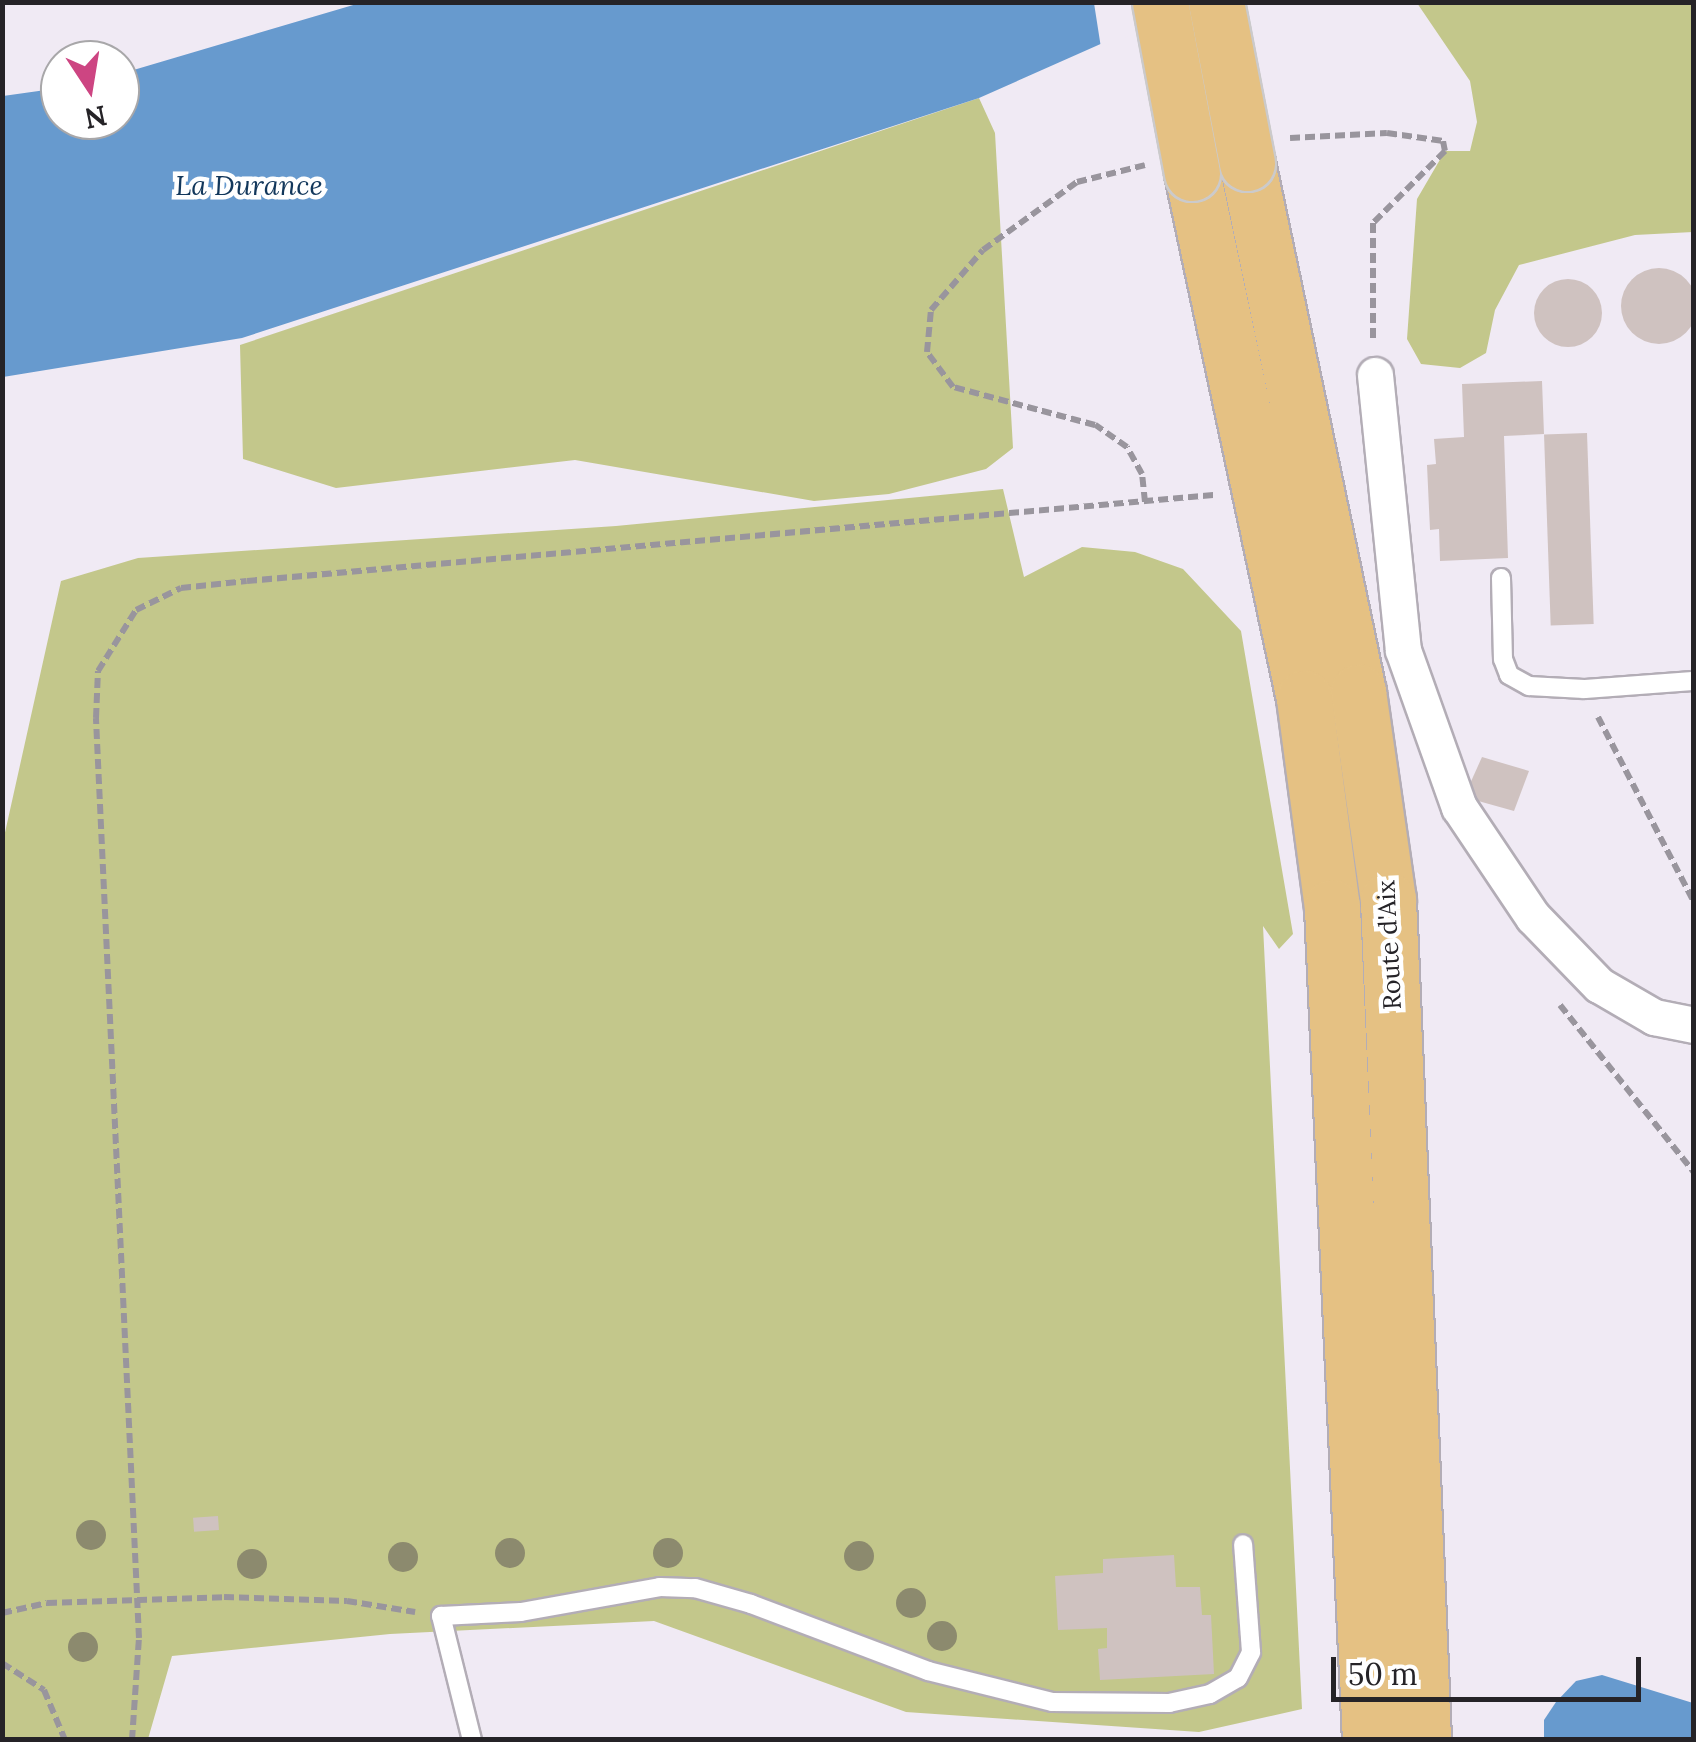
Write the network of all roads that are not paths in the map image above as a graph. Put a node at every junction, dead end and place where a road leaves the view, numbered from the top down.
1 (1160, 2) edge
2 (1216, 2) edge
3 (1375, 375) dead end
4 (1501, 578) dead end
5 (1694, 681) edge
6 (1694, 1025) edge
7 (1243, 1544) dead end
8 (472, 1740) edge
9 (1370, 1740) edge
10 (1422, 1740) edge

1 - 9 main road, bridge
2 - 10 main road, Route d'Aix, bridge
3 - 6 street
4 - 5 lane
7 - 8 lane

